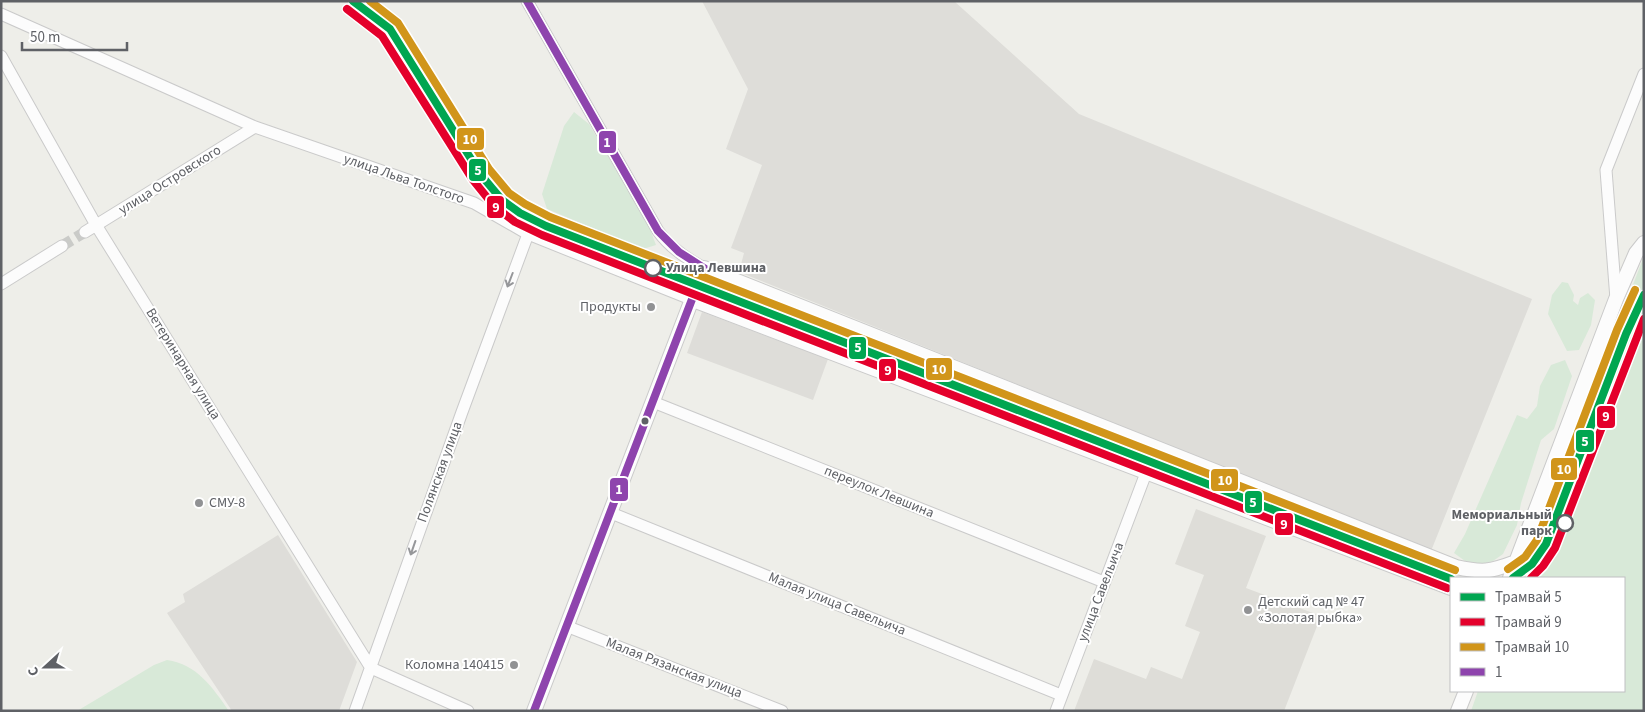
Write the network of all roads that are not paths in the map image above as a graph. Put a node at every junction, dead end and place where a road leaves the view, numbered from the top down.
1 (526, 1) edge
2 (1, 14) edge
3 (1, 56) edge
4 (1644, 74) edge
5 (255, 127) junction
6 (96, 225) junction
7 (85, 232) tunnel mouth
8 (528, 234) junction
9 (1644, 243) edge
10 (62, 246) tunnel mouth
11 (704, 268) junction
12 (1, 284) edge
13 (1616, 299) junction
14 (693, 300) junction
15 (653, 402) junction
16 (1146, 473) junction
17 (611, 513) junction
18 (1516, 562) junction
19 (1510, 577) edge
20 (1104, 582) junction
21 (1450, 588) edge
22 (566, 626) junction
23 (371, 668) junction
24 (1466, 692) edge
25 (1061, 695) junction
26 (355, 711) edge
27 (468, 711) edge
28 (534, 711) edge
29 (782, 711) edge
30 (1056, 711) edge
31 (1458, 711) edge

1 - 11 street
2 - 5 street, улица Льва Толстого
3 - 6 street, Ветеринарная улица
4 - 13 street
5 - 6 street, улица Островского
5 - 8 street, улица Льва Толстого
6 - 7 street, улица Островского
6 - 23 street, Ветеринарная улица
8 - 14 street, улица Льва Толстого
8 -> 23 street, Полянская улица
9 - 13 street
10 - 12 street
11 - 14 street
11 - 18 street
13 - 18 street
14 - 15 street
14 - 16 street, улица Льва Толстого
15 - 17 street
15 - 20 street, переулок Левшина
16 - 20 street, улица Савельича
16 - 21 street, улица Льва Толстого
17 - 22 street
17 - 25 street, Малая улица Савельича
18 - 19 street
20 - 25 street, улица Савельича
22 - 28 street
22 - 29 street, Малая Рязанская улица
23 - 26 street, Полянская улица
23 - 27 street
24 - 31 street
25 - 30 street, улица Савельича

